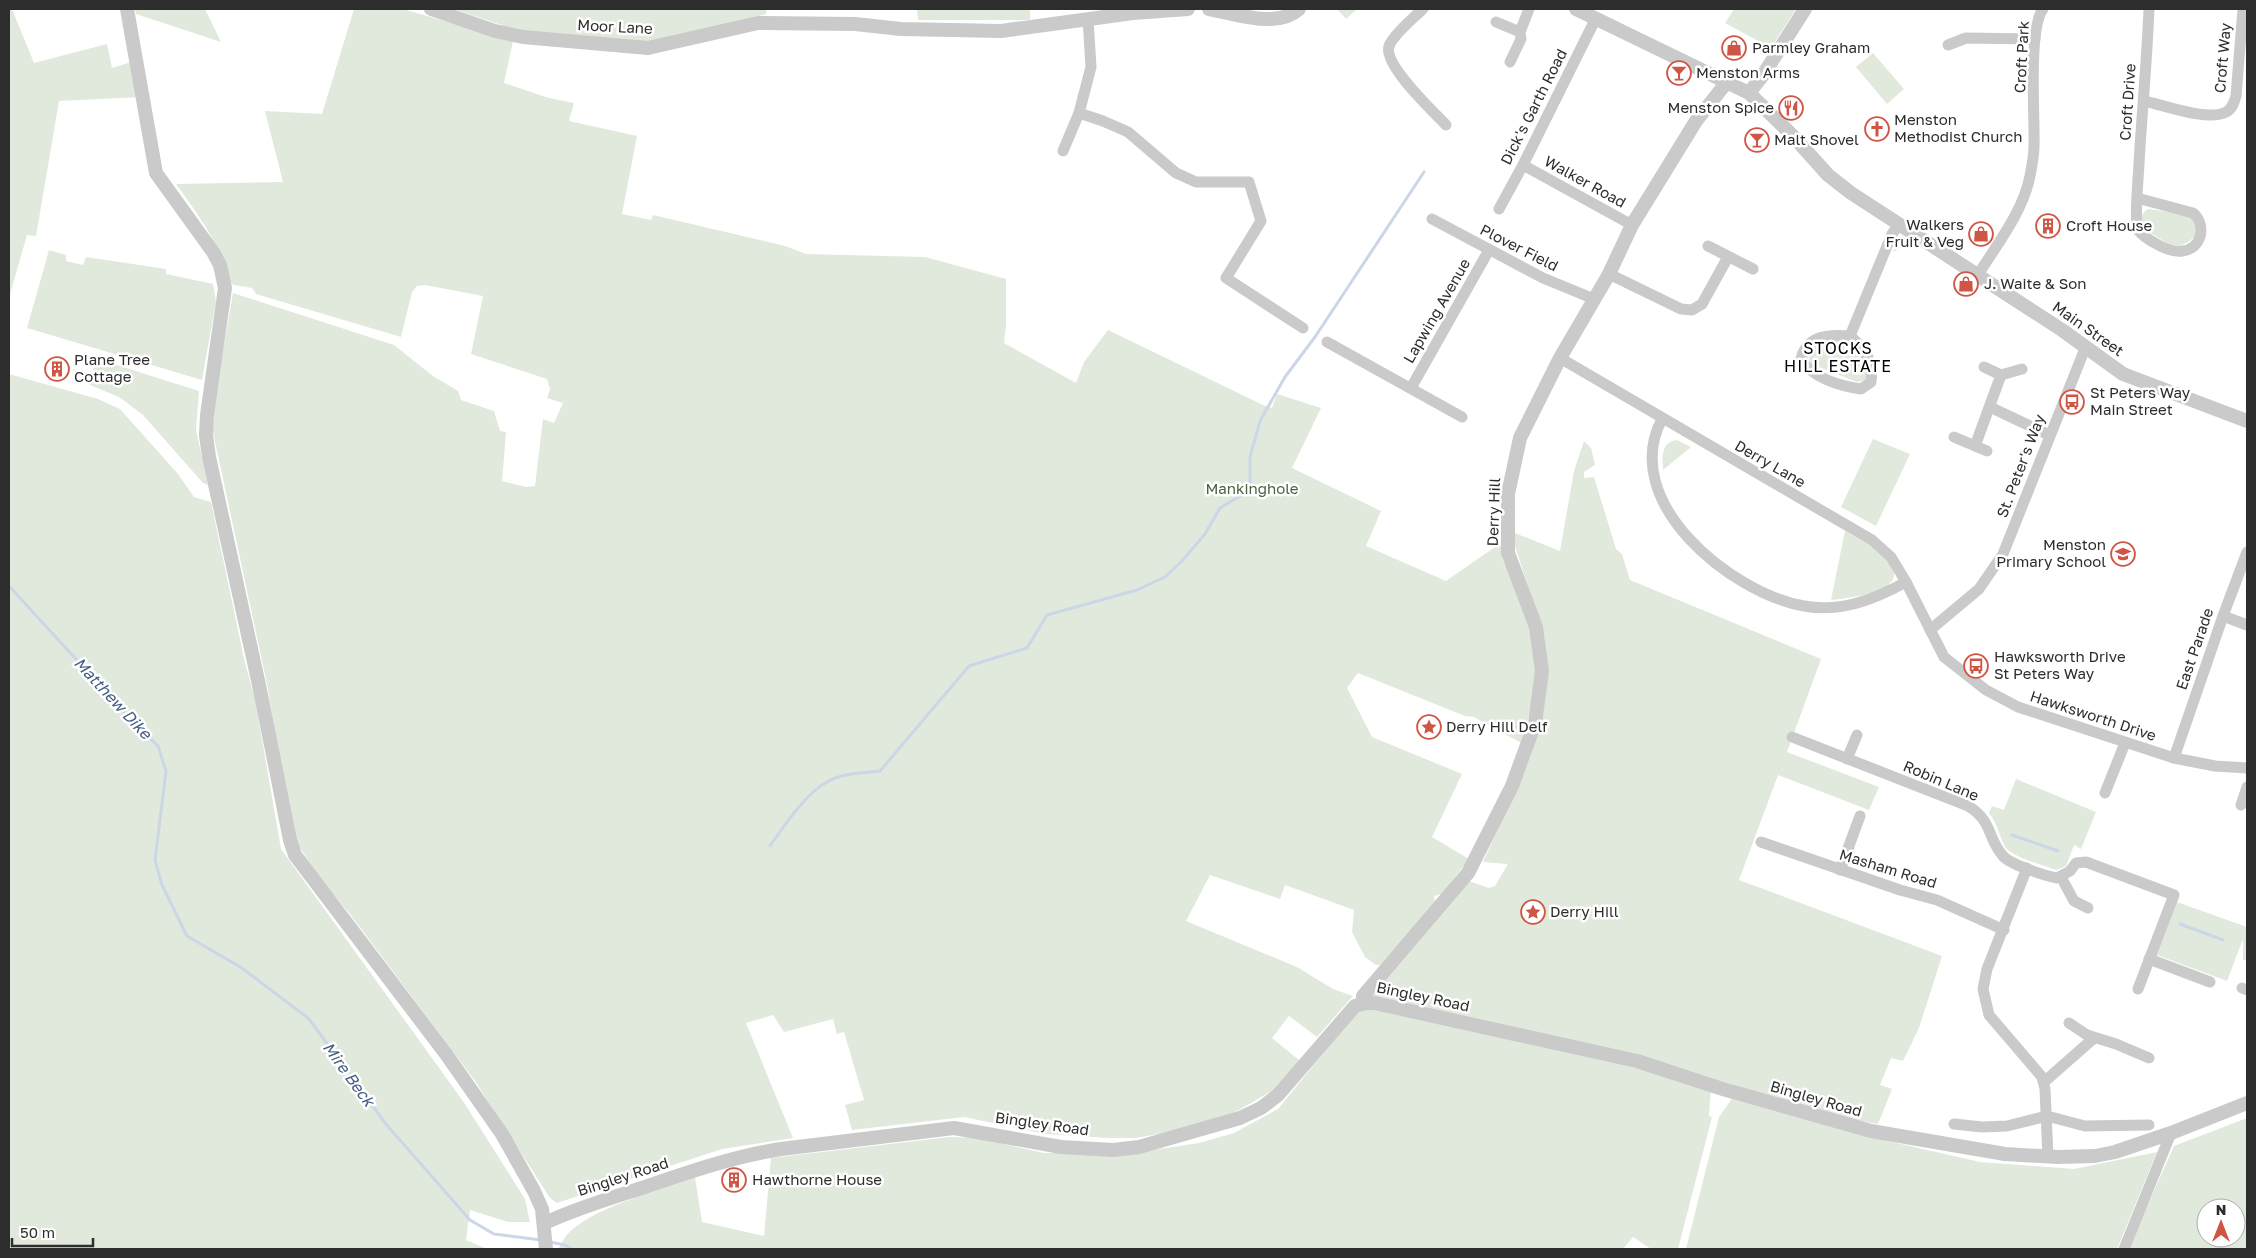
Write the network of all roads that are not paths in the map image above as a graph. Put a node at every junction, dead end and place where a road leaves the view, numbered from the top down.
1 (128, 9) edge
2 (431, 9) edge
3 (1188, 9) edge
4 (1209, 9) edge
5 (1299, 9) edge
6 (1423, 9) edge
7 (1530, 9) edge
8 (1576, 9) edge
9 (1805, 9) edge
10 (2043, 9) edge
11 (2149, 9) edge
12 (2243, 9) edge
13 (1133, 11) edge
14 (1596, 18) junction
15 (1088, 19) junction
16 (1496, 22) dead end
17 (1520, 32) junction
18 (2035, 39) junction
19 (1948, 45) dead end
20 (1510, 62) dead end
21 (1727, 82) junction
22 (1748, 93) junction
23 (2144, 101) junction
24 (1079, 113) junction
25 (1446, 125) dead end
26 (1063, 151) dead end
27 (1523, 165) junction
28 (2137, 198) junction
29 (1498, 209) dead end
30 (1432, 219) dead end
31 (1632, 224) junction
32 (1899, 224) junction
33 (1708, 246) dead end
34 (1489, 250) junction
35 (1728, 257) junction
36 (1753, 269) dead end
37 (1609, 274) junction
38 (1978, 275) junction
39 (1594, 299) junction
40 (1304, 328) dead end
41 (1850, 336) junction
42 (1327, 342) dead end
43 (2086, 346) junction
44 (1560, 358) junction
45 (1984, 367) dead end
46 (2022, 368) dead end
47 (2001, 375) junction
48 (1411, 388) junction
49 (1990, 408) junction
50 (1462, 417) dead end
51 (1662, 419) junction
52 (2247, 420) edge
53 (2049, 435) junction
54 (1954, 437) dead end
55 (1975, 446) junction
56 (1987, 451) dead end
57 (2247, 552) edge
58 (1906, 582) junction
59 (2223, 616) junction
60 (2247, 625) edge
61 (1930, 630) junction
62 (1857, 735) dead end
63 (1792, 737) dead end
64 (2125, 743) junction
65 (1848, 758) junction
66 (2174, 758) junction
67 (2247, 768) edge
68 (2247, 787) edge
69 (2105, 793) dead end
70 (2241, 805) dead end
71 (1860, 816) dead end
72 (1761, 842) dead end
73 (2027, 868) junction
74 (1840, 870) junction
75 (2061, 877) junction
76 (2088, 908) dead end
77 (2004, 930) junction
78 (2149, 959) junction
79 (2210, 982) dead end
80 (2138, 990) dead end
81 (1363, 1002) junction
82 (2069, 1023) dead end
83 (2094, 1038) junction
84 (2148, 1058) dead end
85 (2044, 1082) junction
86 (2247, 1103) edge
87 (2048, 1116) junction
88 (1954, 1124) dead end
89 (2150, 1125) dead end
90 (2171, 1133) junction
91 (2048, 1157) junction
92 (544, 1223) junction
93 (546, 1249) edge
94 (2124, 1249) edge

1 - 92 street
2 - 15 street, Moor Lane
3 - 13 street, Moor Lane
4 - 5 street
6 - 25 street
7 - 17 street
8 - 14 street, Main Street
9 - 22 street
10 - 18 street, Croft Park
11 - 23 street, Croft Drive
12 - 23 street, Croft Way
13 - 15 street, Moor Lane
14 - 21 street, Main Street
14 - 27 street, Dick's Garth Road
15 - 24 street
16 - 17 street
17 - 20 street
18 - 19 street
18 - 38 street, Croft Park
21 - 22 street, Main Street
21 - 31 street, Derry Hill
22 - 32 street, Main Street
23 - 28 street, Croft Drive
24 - 26 street
24 - 40 street
27 - 29 street, Dick's Garth Road
27 - 31 street, Walker Road
28 - 28 street, Croft Drive
30 - 34 street, Plover Field
31 - 37 street, Derry Hill
32 - 38 street, Main Street
32 - 41 street
33 - 35 street
34 - 39 street, Plover Field
34 - 48 street, Lapwing Avenue
35 - 36 street
35 - 37 street
37 - 39 street, Derry Hill
38 - 43 street, Main Street
39 - 44 street, Derry Hill
41 - 41 street
42 - 48 street
43 - 52 street, Main Street
43 - 53 street, St. Peter's Way
44 - 51 street, Derry Lane
44 - 81 street, Derry Hill
45 - 47 street
46 - 47 street
47 - 49 street
48 - 50 street
49 - 53 street
49 - 55 street
51 - 58 street, Derry Lane
51 - 58 street
53 - 61 street, St. Peter's Way
54 - 55 street
55 - 56 street
57 - 59 street, East Parade
58 - 61 street, Derry Lane
59 - 60 street
59 - 66 street, East Parade
61 - 64 street, Hawksworth Drive
62 - 65 street
63 - 65 street, Robin Lane
64 - 66 street, Hawksworth Drive
64 - 69 street
65 - 73 street, Robin Lane
66 - 67 street, Hawksworth Drive
68 - 70 street
71 - 74 street
72 - 74 street, Masham Road
73 - 75 street, Robin Lane
73 - 77 street
74 - 77 street, Masham Road
75 - 76 street
75 - 78 street
77 - 85 street
78 - 79 street
78 - 80 street
81 - 91 street, Bingley Road
81 - 92 street, Bingley Road
82 - 83 street
83 - 84 street
83 - 85 street
85 - 87 street
86 - 90 street, Bingley Road
87 - 88 street
87 - 89 street
87 - 91 street
90 - 91 street, Bingley Road
90 - 94 street
92 - 93 street

